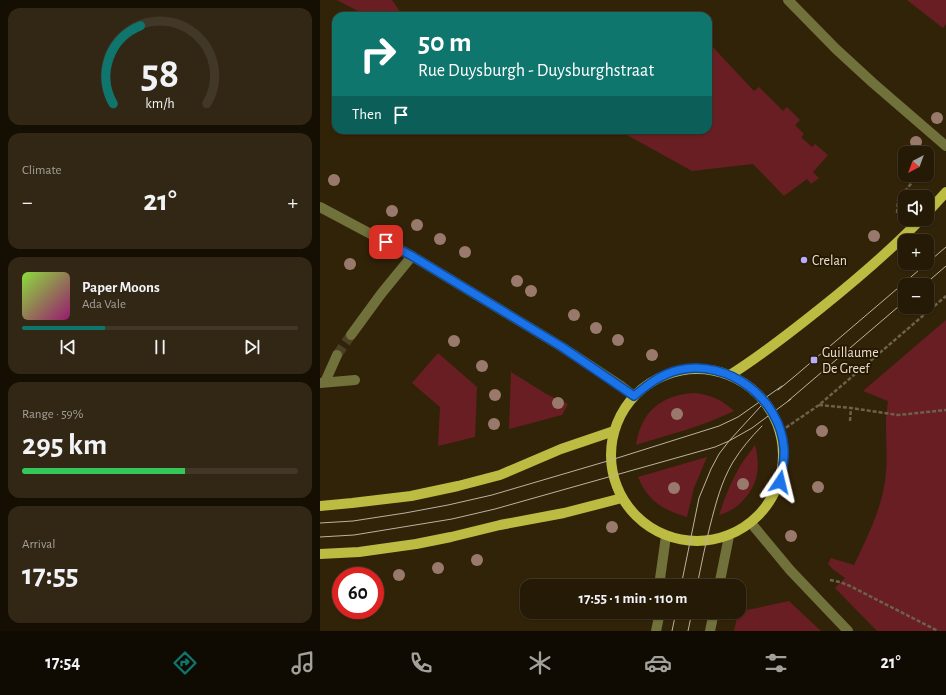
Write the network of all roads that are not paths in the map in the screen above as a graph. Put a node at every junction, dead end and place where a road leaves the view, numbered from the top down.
1 (788, 0) edge
2 (946, 146) edge
3 (946, 192) edge
4 (934, 205) edge
5 (320, 207) edge
6 (914, 226) edge
7 (412, 256) junction
8 (352, 335) tunnel mouth
9 (337, 355) tunnel mouth
10 (730, 375) junction
11 (355, 380) dead end
12 (322, 383) edge
13 (634, 396) junction
14 (614, 431) junction
15 (622, 498) junction
16 (320, 506) edge
17 (751, 523) junction
18 (666, 536) junction
19 (729, 536) junction
20 (320, 554) edge
21 (660, 579) edge
22 (720, 579) edge
23 (659, 619) edge
24 (713, 619) edge
25 (656, 631) edge
26 (710, 631) edge
27 (848, 631) edge

1 - 2 street
3 - 4 main road
5 - 7 street
6 - 10 main road
7 - 8 street
7 - 13 street
9 - 12 street
10 - 13 main road
10 - 17 main road
11 - 12 street
13 - 14 main road
14 - 15 main road
14 - 16 main road
15 - 18 main road
15 - 20 main road
17 - 19 main road
17 - 27 street
18 - 19 main road
18 - 21 street
19 - 22 street
23 - 25 street
24 - 26 street

